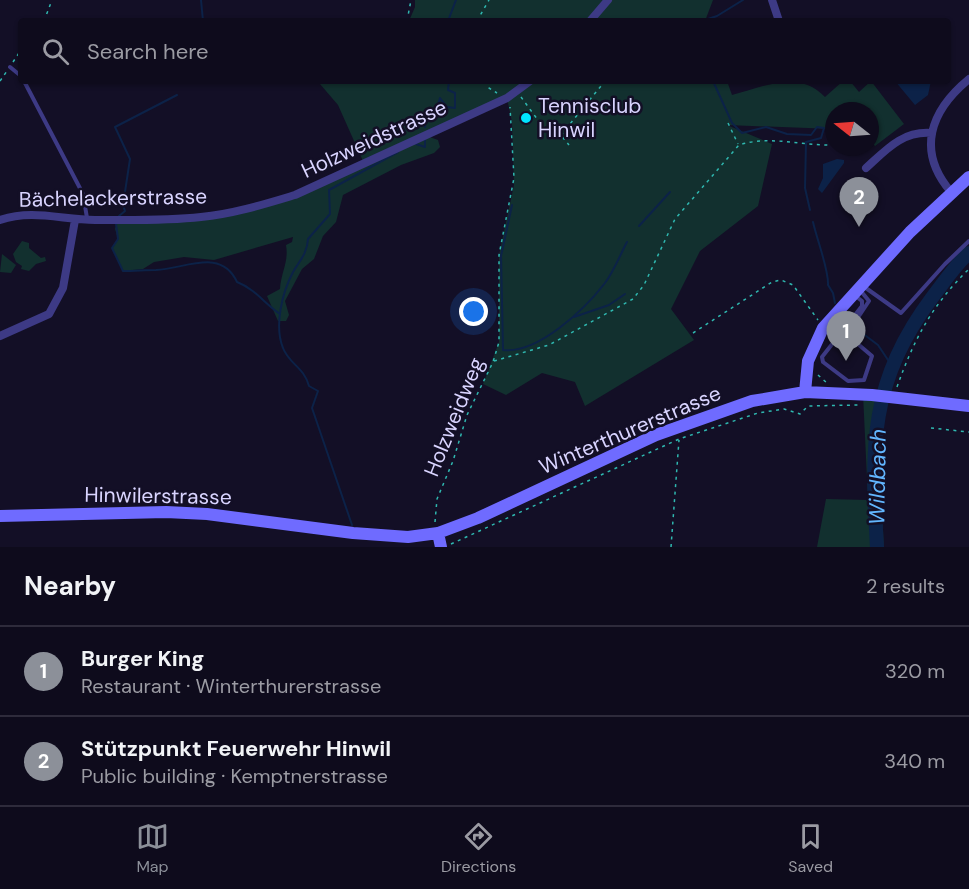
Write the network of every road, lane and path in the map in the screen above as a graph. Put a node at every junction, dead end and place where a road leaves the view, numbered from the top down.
1 (52, 0) edge
2 (411, 0) edge
3 (489, 0) edge
4 (608, 0) edge
5 (772, 0) edge
6 (45, 18) edge
7 (408, 18) edge
8 (479, 18) edge
9 (593, 18) edge
10 (778, 18) edge
11 (10, 67) dead end
12 (18, 74) edge
13 (969, 79) edge
14 (26, 84) edge
15 (487, 84) edge
16 (526, 84) edge
17 (602, 86) dead end
18 (517, 91) junction
19 (505, 98) junction
20 (728, 123) dead end
21 (931, 133) junction
22 (561, 136) junction
23 (569, 145) dead end
24 (739, 145) junction
25 (825, 145) edge
26 (866, 168) dead end
27 (969, 177) edge
28 (951, 192) junction
29 (295, 195) joint
30 (0, 220) edge
31 (75, 220) junction
32 (88, 220) junction
33 (969, 241) edge
34 (969, 269) edge
35 (858, 290) junction
36 (823, 328) junction
37 (693, 333) dead end
38 (0, 336) edge
39 (494, 362) junction
40 (818, 376) dead end
41 (830, 383) dead end
42 (805, 393) junction
43 (890, 393) junction
44 (860, 405) dead end
45 (969, 406) edge
46 (931, 428) dead end
47 (969, 432) edge
48 (679, 439) junction
49 (0, 516) edge
50 (314, 528) joint
51 (438, 533) junction
52 (443, 547) edge
53 (671, 547) edge

1 - 6 path
2 - 7 path
3 - 8 path
4 - 9 street
5 - 10 street
11 - 12 lane
13 - 21 street
14 - 32 lane
15 - 19 path
16 - 18 street, Holzweidstrasse
17 - 22 path
18 - 19 street, Holzweidstrasse
18 - 22 path
19 - 29 street, Holzweidstrasse
19 - 39 path, Holzweidweg
20 - 24 path
21 - 26 street
21 - 28 street
22 - 23 path
24 - 25 path
24 - 39 path
27 - 28 main road
28 - 35 main road
29 - 32 street, Bächelackerstrasse
30 - 31 street, Bächelackerstrasse
31 - 32 street, Bächelackerstrasse
31 - 38 street
33 - 35 lane
34 - 43 path
35 - 35 lane
35 - 36 main road
36 - 37 path
36 - 42 main road
39 - 51 path, Holzweidweg
40 - 41 path
42 - 43 main road, Winterthurerstrasse
42 - 51 main road, Winterthurerstrasse
43 - 45 main road, Winterthurerstrasse
44 - 48 path
46 - 47 path
48 - 52 path
48 - 53 path
49 - 50 main road, Hinwilerstrasse
50 - 51 main road, Winterthurerstrasse
51 - 52 main road

